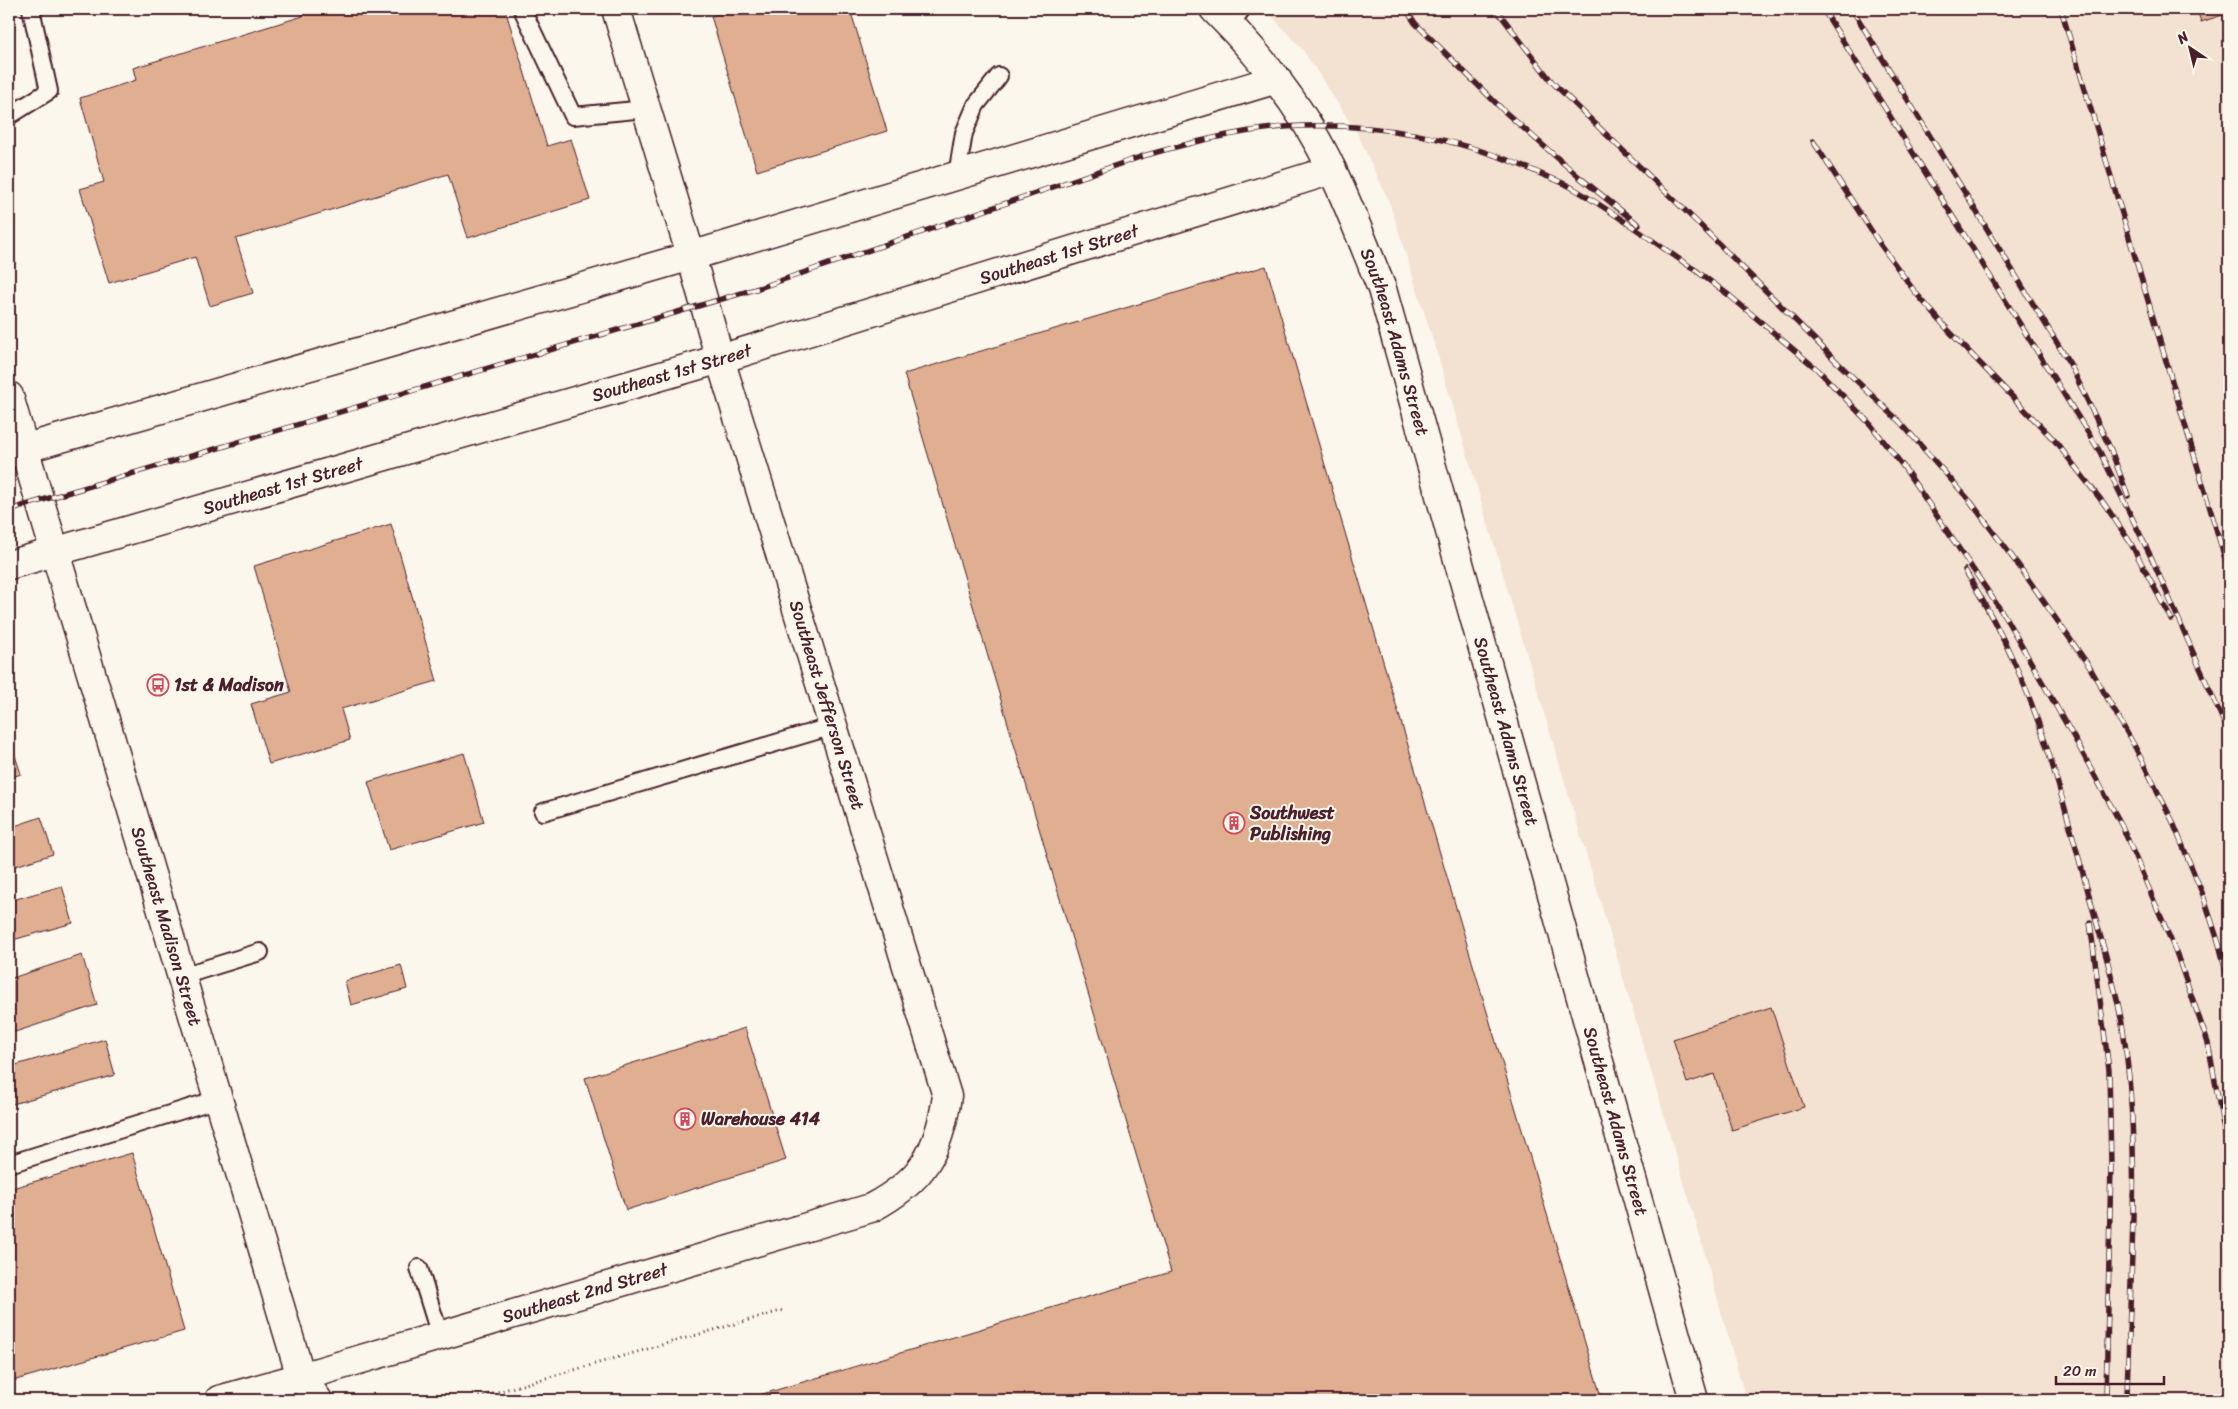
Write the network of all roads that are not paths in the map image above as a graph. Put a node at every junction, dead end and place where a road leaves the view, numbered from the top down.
1 (31, 9) edge
2 (522, 9) edge
3 (616, 9) edge
4 (1229, 14) edge
5 (999, 76) dead end
6 (1277, 78) junction
7 (646, 109) junction
8 (9, 116) edge
9 (1332, 170) junction
10 (957, 175) junction
11 (690, 256) junction
12 (720, 359) junction
13 (9, 396) edge
14 (16, 450) edge
15 (55, 552) junction
16 (9, 565) edge
17 (833, 726) junction
18 (543, 812) dead end
19 (260, 952) dead end
20 (182, 976) junction
21 (218, 1099) junction
22 (931, 1154) joint
23 (9, 1164) edge
24 (419, 1268) dead end
25 (440, 1336) junction
26 (301, 1377) junction
27 (219, 1400) edge
28 (318, 1400) edge
29 (1694, 1400) edge

1 - 8 lane
2 - 7 lane
3 - 7 street, Southeast Jefferson Street
4 - 6 street, Southeast Adams Street
5 - 10 lane
6 - 9 street, Southeast Adams Street
6 - 10 street
7 - 11 street, Southeast Jefferson Street
9 - 12 street, Southeast 1st Street
9 - 29 street, Southeast Adams Street
10 - 11 street
11 - 12 street, Southeast Jefferson Street
11 - 14 street
12 - 15 street, Southeast 1st Street
12 - 17 street, Southeast Jefferson Street
13 - 14 street, Southeast Madison Street
14 - 15 street, Southeast Madison Street
15 - 16 street, Southeast 1st Street
15 - 20 street, Southeast Madison Street
17 - 18 lane
17 - 22 street, Southeast Jefferson Street
19 - 20 lane
20 - 21 street, Southeast Madison Street
21 - 23 lane
21 - 26 street, Southeast Madison Street
22 - 25 street, Southeast 2nd Street
24 - 25 lane
25 - 26 street, Southeast 2nd Street
26 - 27 street, Southeast 2nd Street
26 - 28 street, Southeast Madison Street

